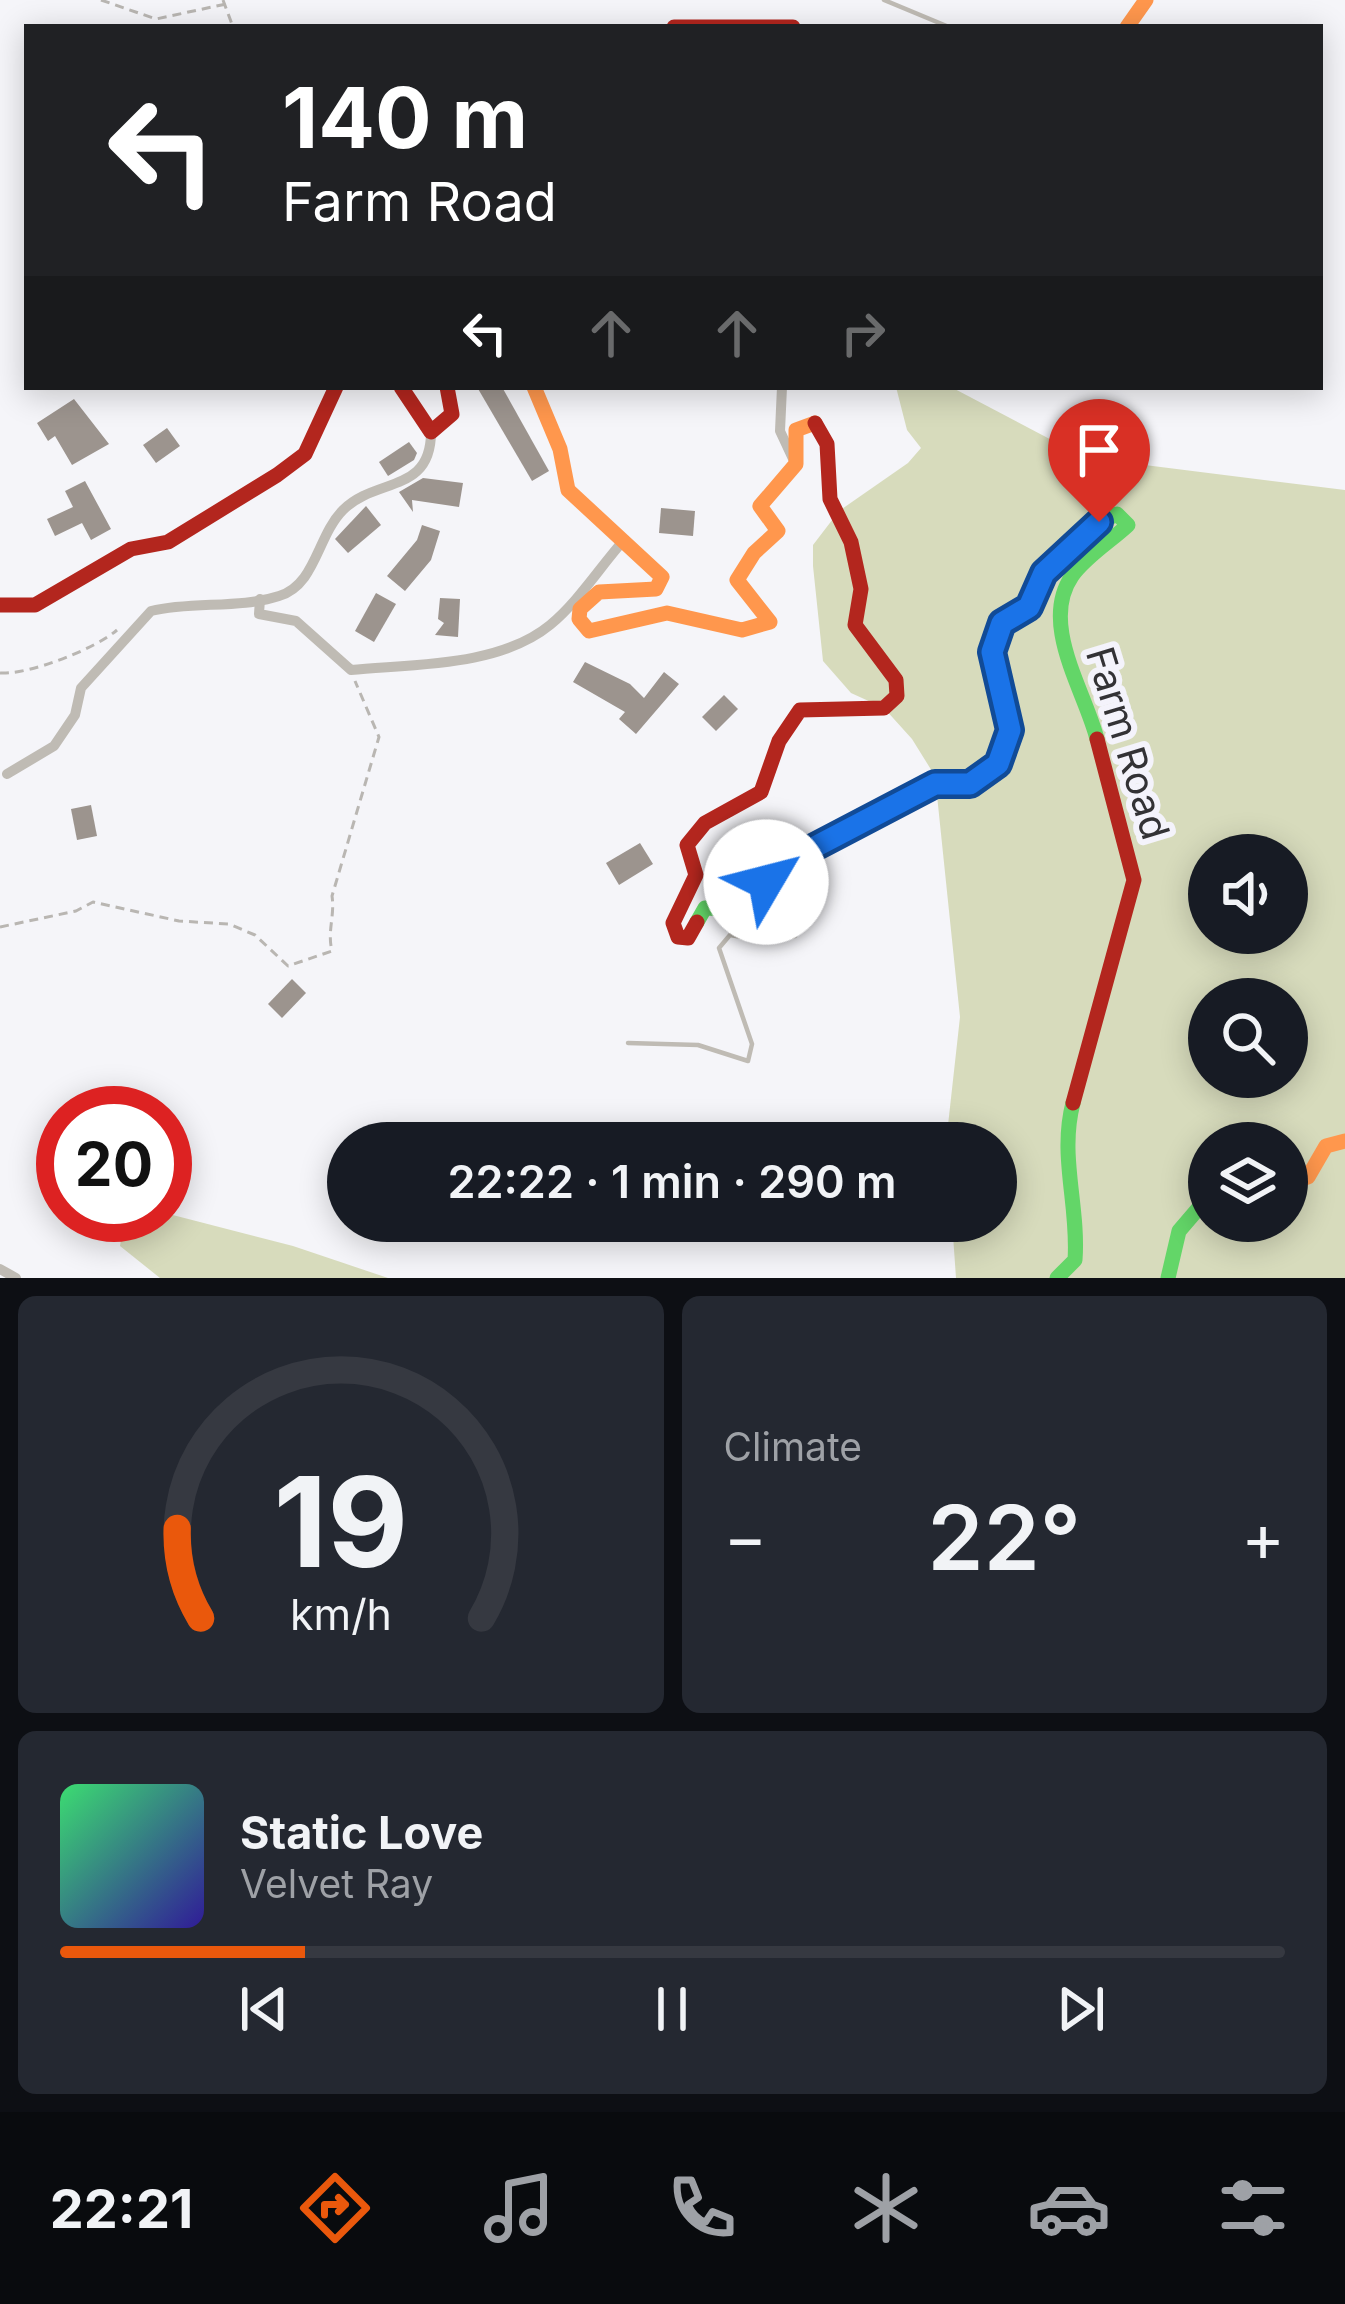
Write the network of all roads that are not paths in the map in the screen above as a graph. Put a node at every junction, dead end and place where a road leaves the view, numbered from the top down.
1 (884, 0) edge
2 (942, 24) edge
3 (335, 390) edge
4 (403, 390) edge
5 (448, 390) edge
6 (535, 390) edge
7 (782, 390) edge
8 (431, 432) junction
9 (796, 464) junction
10 (624, 540) junction
11 (260, 599) junction
12 (0, 605) edge
13 (8, 774) dead end
14 (774, 857) junction
15 (628, 1043) dead end
16 (1345, 1142) edge
17 (1308, 1177) edge
18 (1188, 1220) edge
19 (0, 1269) edge
20 (16, 1278) edge
21 (1057, 1278) edge
22 (1168, 1278) edge

1 - 2 lane
3 - 12 street
4 - 8 street
5 - 8 street
6 - 10 street
7 - 9 street
8 - 11 street
9 - 10 street
9 - 14 street
10 - 11 street
11 - 13 street
14 - 15 lane
14 - 21 street, Farm Road
16 - 17 street
18 - 22 street
19 - 20 street

